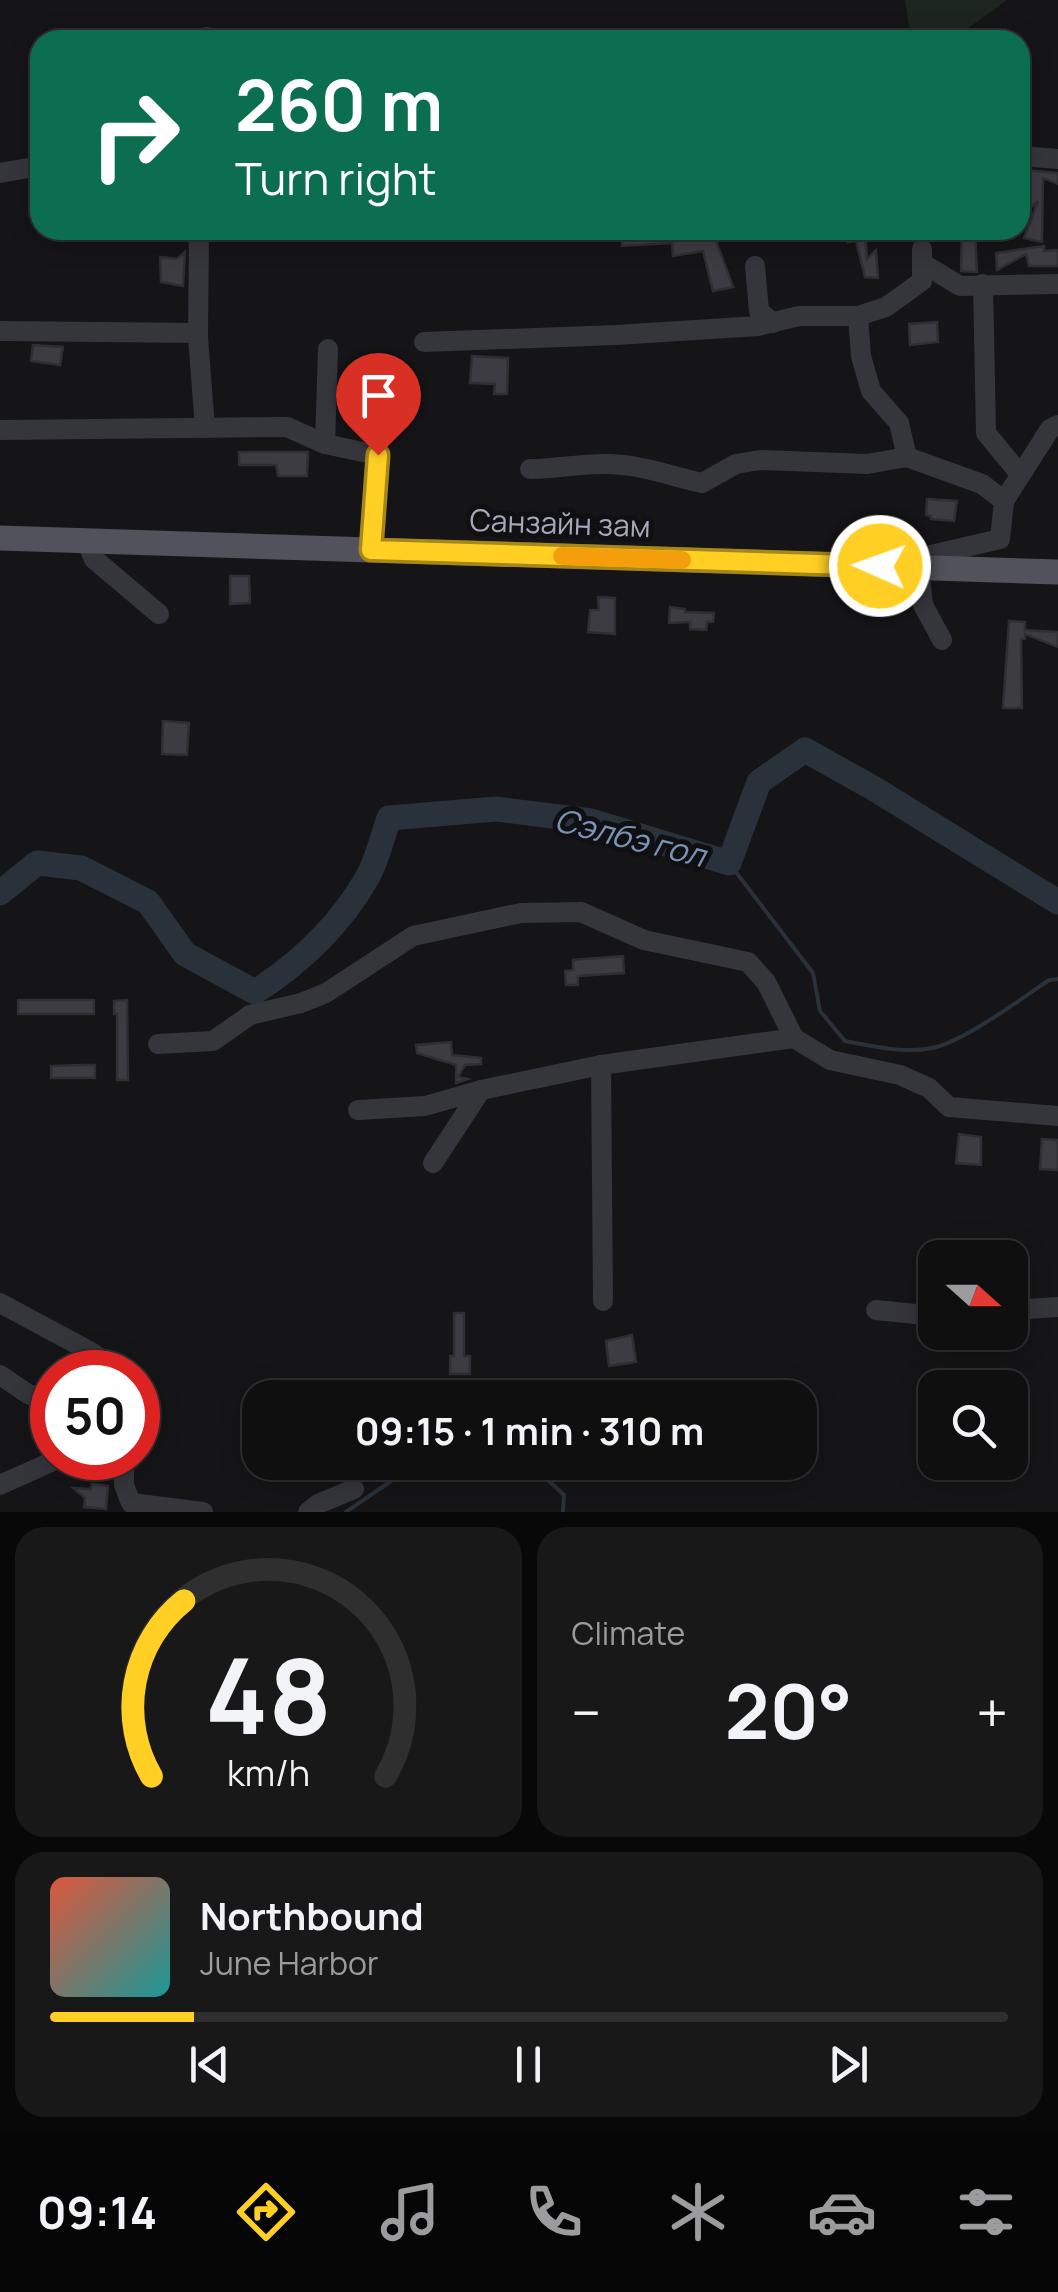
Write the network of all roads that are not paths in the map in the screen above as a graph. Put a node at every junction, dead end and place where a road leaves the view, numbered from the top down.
1 (1030, 157) edge
2 (1058, 160) edge
3 (30, 168) edge
4 (0, 173) edge
5 (200, 240) edge
6 (755, 266) dead end
7 (984, 284) junction
8 (1058, 284) edge
9 (858, 316) junction
10 (773, 323) junction
11 (0, 331) edge
12 (198, 333) junction
13 (424, 342) dead end
14 (328, 349) dead end
15 (1058, 425) edge
16 (204, 428) junction
17 (0, 430) edge
18 (325, 444) junction
19 (908, 457) junction
20 (530, 468) dead end
21 (1019, 473) junction
22 (1004, 501) junction
23 (0, 538) edge
24 (86, 540) junction
25 (371, 550) junction
26 (919, 568) junction
27 (1058, 572) edge
28 (159, 614) dead end
29 (942, 640) dead end
30 (794, 1038) junction
31 (158, 1044) dead end
32 (601, 1066) junction
33 (481, 1090) junction
34 (358, 1110) dead end
35 (1058, 1116) edge
36 (433, 1164) dead end
37 (603, 1300) dead end
38 (0, 1303) edge
39 (1058, 1306) edge
40 (1028, 1308) edge
41 (876, 1310) dead end
42 (918, 1314) edge
43 (87, 1350) edge
44 (0, 1375) edge
45 (30, 1395) edge
46 (30, 1472) edge
47 (124, 1480) edge
48 (0, 1485) edge
49 (354, 1489) dead end
50 (203, 1512) edge
51 (308, 1512) edge

1 - 2 street
3 - 4 street
5 - 12 street
6 - 10 street
7 - 8 street
7 - 9 street
7 - 21 street
9 - 10 street
9 - 19 street
10 - 13 street
11 - 12 street
12 - 16 street
14 - 18 street
15 - 21 street
16 - 17 street
16 - 18 street
18 - 25 street
19 - 20 street
19 - 22 street
21 - 22 street
22 - 26 street
23 - 24 main road, Санзайн зам
24 - 25 main road, Санзайн зам
24 - 28 street
25 - 26 main road, Санзайн зам
26 - 27 main road, Санзайн зам
26 - 29 street
30 - 31 street
30 - 32 street
30 - 35 street
32 - 33 street
32 - 37 street
33 - 34 street
33 - 36 street
38 - 43 street
39 - 40 street
41 - 42 street
44 - 45 street
46 - 48 street
47 - 50 street
49 - 51 street

